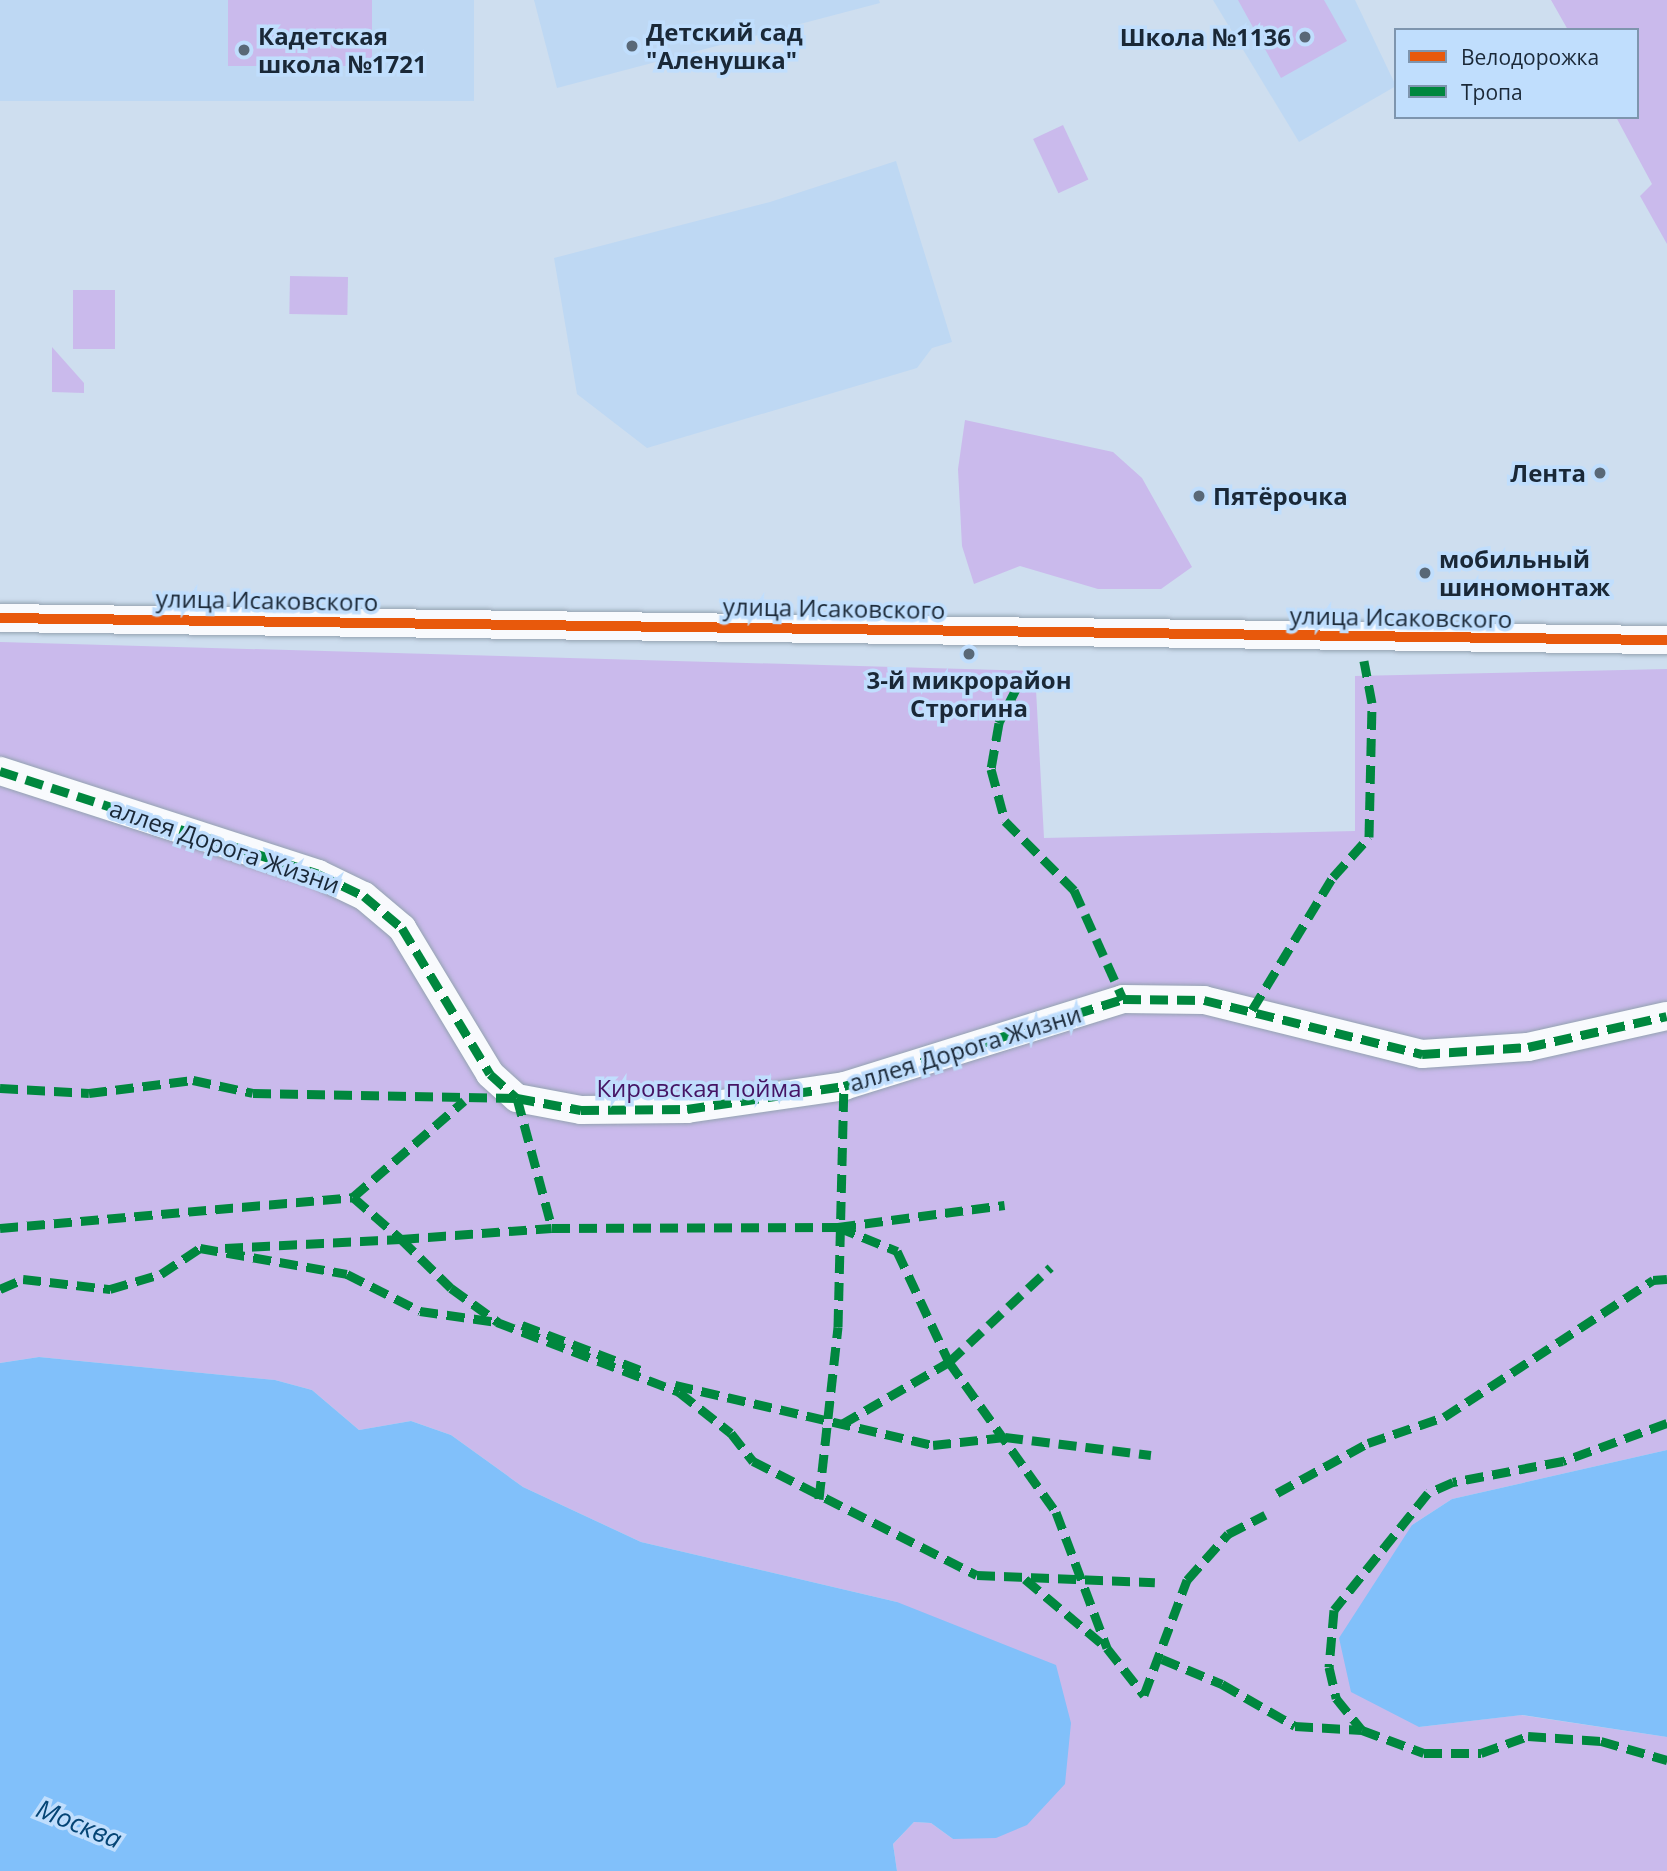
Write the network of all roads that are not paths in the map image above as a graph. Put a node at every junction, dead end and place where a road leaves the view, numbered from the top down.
1 (0, 618) edge
2 (1667, 640) edge
3 (0, 771) edge
4 (1667, 1016) edge

1 - 2 street, улица Исаковского
3 - 4 street, аллея Дорога Жизни

